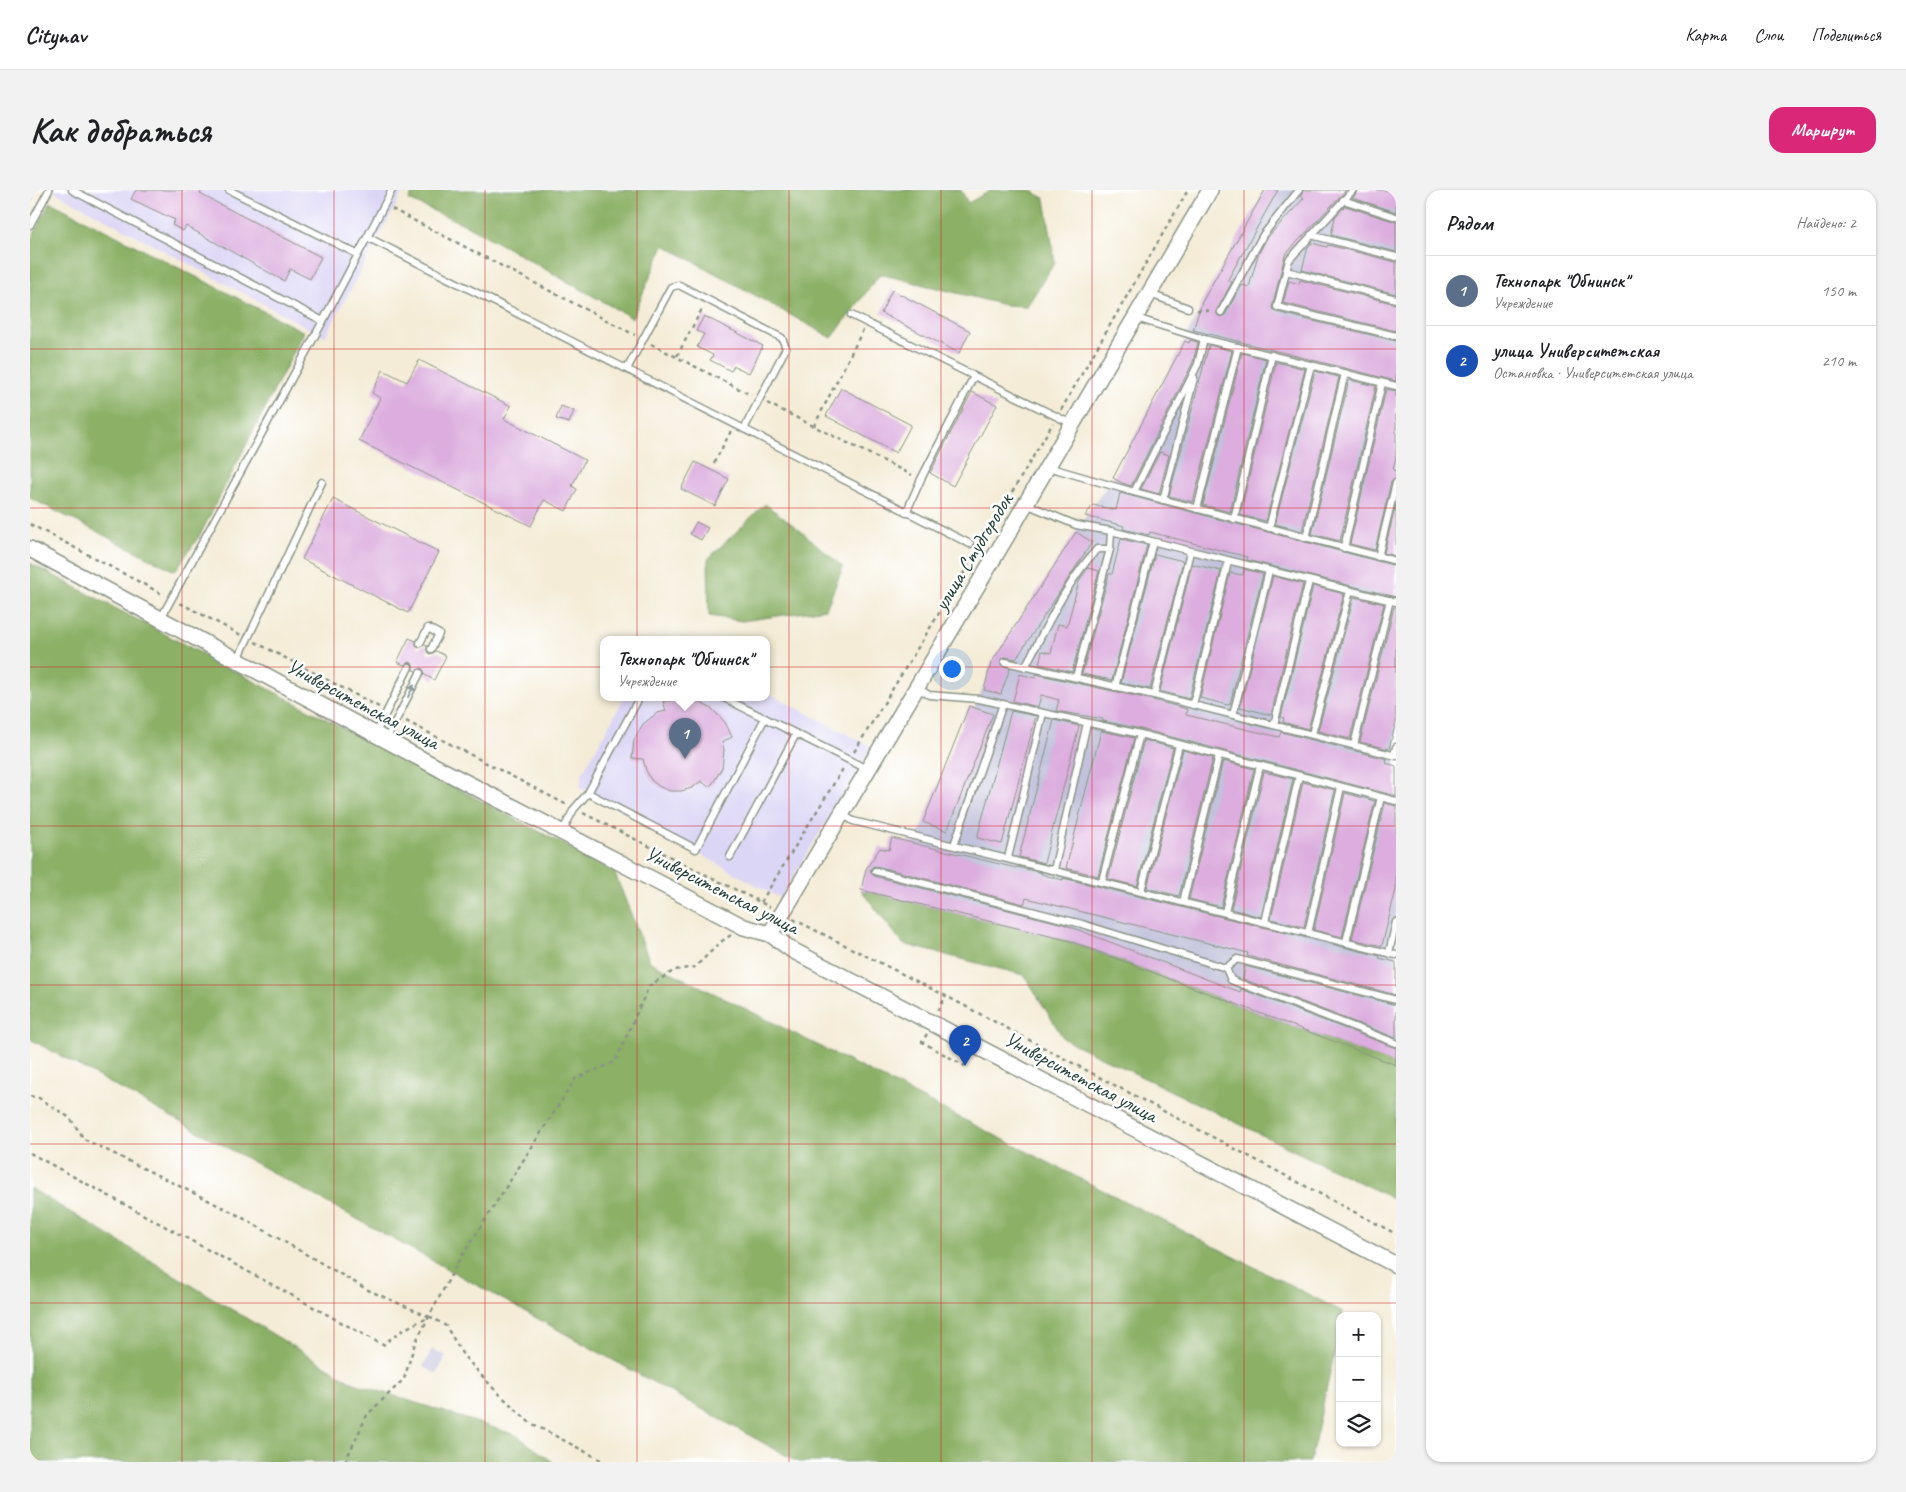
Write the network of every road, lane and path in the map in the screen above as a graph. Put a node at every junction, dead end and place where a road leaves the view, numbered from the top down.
1 (35, 190) edge
2 (49, 190) edge
3 (72, 190) edge
4 (229, 190) edge
5 (392, 190) edge
6 (1210, 190) edge
7 (1299, 190) edge
8 (1353, 190) edge
9 (30, 200) edge
10 (1344, 200) junction
11 (1396, 217) edge
12 (30, 225) edge
13 (1311, 235) junction
14 (367, 237) junction
15 (357, 254) junction
16 (1396, 257) edge
17 (1286, 271) junction
18 (1150, 294) junction
19 (707, 299) junction
20 (1396, 299) edge
21 (1188, 308) joint
22 (1220, 312) joint
23 (851, 315) dead end
24 (1136, 318) junction
25 (323, 321) junction
26 (867, 323) junction
27 (1396, 336) edge
28 (1204, 339) junction
29 (1238, 347) junction
30 (1272, 355) junction
31 (676, 356) dead end
32 (1198, 364) junction
33 (1311, 365) junction
34 (627, 369) junction
35 (1344, 373) junction
36 (974, 376) junction
37 (1382, 382) junction
38 (1396, 386) edge
39 (1073, 424) junction
40 (814, 426) dead end
41 (744, 429) junction
42 (1048, 467) junction
43 (322, 482) dead end
44 (1396, 483) edge
45 (1134, 492) junction
46 (1163, 500) junction
47 (1026, 504) junction
48 (1197, 509) junction
49 (906, 513) junction
50 (1234, 519) junction
51 (30, 524) edge
52 (1269, 528) junction
53 (1111, 531) junction
54 (1306, 538) junction
55 (1153, 542) junction
56 (970, 544) dead end
57 (1344, 548) junction
58 (30, 549) edge
59 (1110, 549) junction
60 (1190, 552) junction
61 (1378, 557) junction
62 (1228, 562) junction
63 (1396, 562) edge
64 (1270, 571) junction
65 (1309, 581) junction
66 (1350, 590) junction
67 (172, 599) junction
68 (1393, 601) edge
69 (161, 620) junction
70 (248, 639) junction
71 (420, 643) dead end
72 (431, 649) dead end
73 (237, 660) junction
74 (1005, 662) dead end
75 (409, 667) dead end
76 (1025, 667) junction
77 (420, 673) dead end
78 (1076, 678) junction
79 (1116, 686) junction
80 (916, 687) junction
81 (1154, 695) junction
82 (637, 701) edge
83 (730, 701) edge
84 (1003, 704) junction
85 (1193, 705) junction
86 (380, 708) dead end
87 (1043, 713) junction
88 (1233, 714) junction
89 (398, 717) dead end
90 (765, 718) junction
91 (1087, 723) junction
92 (1274, 724) junction
93 (796, 734) junction
94 (1140, 734) junction
95 (1312, 734) junction
96 (381, 737) junction
97 (1180, 745) junction
98 (1354, 745) junction
99 (1396, 747) edge
100 (1219, 755) junction
101 (1395, 756) edge
102 (1260, 766) junction
103 (867, 770) junction
104 (1299, 776) junction
105 (1341, 787) junction
106 (588, 793) junction
107 (1381, 797) junction
108 (1396, 801) edge
109 (574, 809) junction
110 (841, 814) junction
111 (562, 832) junction
112 (954, 845) junction
113 (730, 857) dead end
114 (1008, 858) junction
115 (1054, 870) junction
116 (875, 871) dead end
117 (1102, 881) junction
118 (1141, 891) junction
119 (1183, 902) junction
120 (1225, 912) junction
121 (781, 913) junction
122 (1265, 922) junction
123 (1396, 922) edge
124 (744, 927) junction
125 (1308, 933) junction
126 (770, 934) junction
127 (1346, 942) junction
128 (1392, 954) edge
129 (1226, 968) junction
130 (1396, 1000) edge
131 (1396, 1043) edge
132 (30, 1096) edge
133 (30, 1153) edge
134 (1396, 1234) edge
135 (1396, 1265) edge
136 (430, 1318) junction
137 (345, 1462) edge
138 (605, 1462) edge

1 - 9 path
2 - 12 lane
3 - 25 lane
4 - 15 lane
5 - 14 lane
6 - 18 street, улица Студгородок
7 - 22 lane
8 - 10 lane
10 - 11 lane
10 - 13 lane
13 - 16 lane
13 - 17 lane
14 - 15 lane
14 - 34 lane
15 - 25 lane
17 - 20 lane
17 - 27 lane
18 - 21 lane
18 - 24 street, улица Студгородок
19 - 31 path
19 - 34 lane
19 - 41 lane
21 - 22 path
23 - 26 lane
24 - 28 lane
24 - 39 street, улица Студгородок
25 - 67 lane
26 - 36 lane
26 - 40 path
28 - 29 lane
28 - 32 lane
29 - 30 lane
29 - 48 lane
30 - 33 lane
30 - 50 lane
32 - 45 lane
32 - 46 lane
33 - 35 lane
33 - 52 lane
34 - 41 lane
35 - 37 lane
35 - 54 lane
36 - 39 lane
36 - 49 lane
37 - 38 lane
37 - 57 lane
39 - 42 street, улица Студгородок
41 - 49 lane
42 - 45 lane
42 - 47 street, улица Студгородок
43 - 70 lane
44 - 61 lane
45 - 46 lane
46 - 48 lane
47 - 53 lane
47 - 80 street, улица Студгородок
48 - 50 lane
49 - 56 lane
50 - 52 lane
51 - 67 path
52 - 54 lane
53 - 55 lane
53 - 59 lane
54 - 57 lane
55 - 60 lane
55 - 79 lane
57 - 61 lane
58 - 69 street, Университетская улица
59 - 76 lane
59 - 78 lane
60 - 62 lane
60 - 81 lane
61 - 63 lane
62 - 64 lane
62 - 85 lane
64 - 65 lane
64 - 88 lane
65 - 66 lane
65 - 92 lane
66 - 68 lane
66 - 95 lane
67 - 69 lane
67 - 70 path
68 - 98 lane
69 - 73 street, Университетская улица
70 - 73 lane
70 - 86 path
71 - 72 lane
73 - 96 street, Университетская улица
74 - 76 lane
75 - 96 lane
76 - 78 lane
96 -> 77 lane
78 - 79 lane
79 - 81 lane
80 - 84 lane
80 - 103 street, улица Студгородок
81 - 85 lane
82 - 106 lane
83 - 90 lane
84 - 87 lane
84 - 112 lane
85 - 88 lane
87 - 91 lane
87 - 114 lane
88 - 92 lane
89 - 109 path
90 - 93 lane
90 - 106 lane
91 - 94 lane
91 - 115 lane
92 - 95 lane
93 - 103 lane
93 - 113 lane
94 - 97 lane
94 - 117 lane
95 - 98 lane
96 - 111 street, Университетская улица
97 - 100 lane
97 - 118 lane
98 - 101 lane
99 - 101 lane
100 - 102 lane
100 - 119 lane
102 - 104 lane
102 - 120 lane
103 - 110 street, улица Студгородок
104 - 105 lane
104 - 122 lane
105 - 107 lane
105 - 125 lane
106 - 109 lane
107 - 108 lane
107 - 127 lane
109 - 111 lane
109 - 121 path
110 - 112 lane
110 - 121 street, улица Студгородок
111 - 124 street, Университетская улица
112 - 114 lane
114 - 115 lane
115 - 117 lane
116 - 129 lane
117 - 118 lane
118 - 119 lane
119 - 120 lane
120 - 122 lane
121 - 126 street, улица Студгородок
121 - 134 path
122 - 125 lane
123 - 128 lane
124 - 126 street, Университетская улица
124 - 136 path
125 - 127 lane
126 - 135 street, Университетская улица
127 - 128 lane
129 - 130 lane
129 - 131 lane
132 - 136 path
133 - 136 path
136 - 137 path
136 - 138 path

